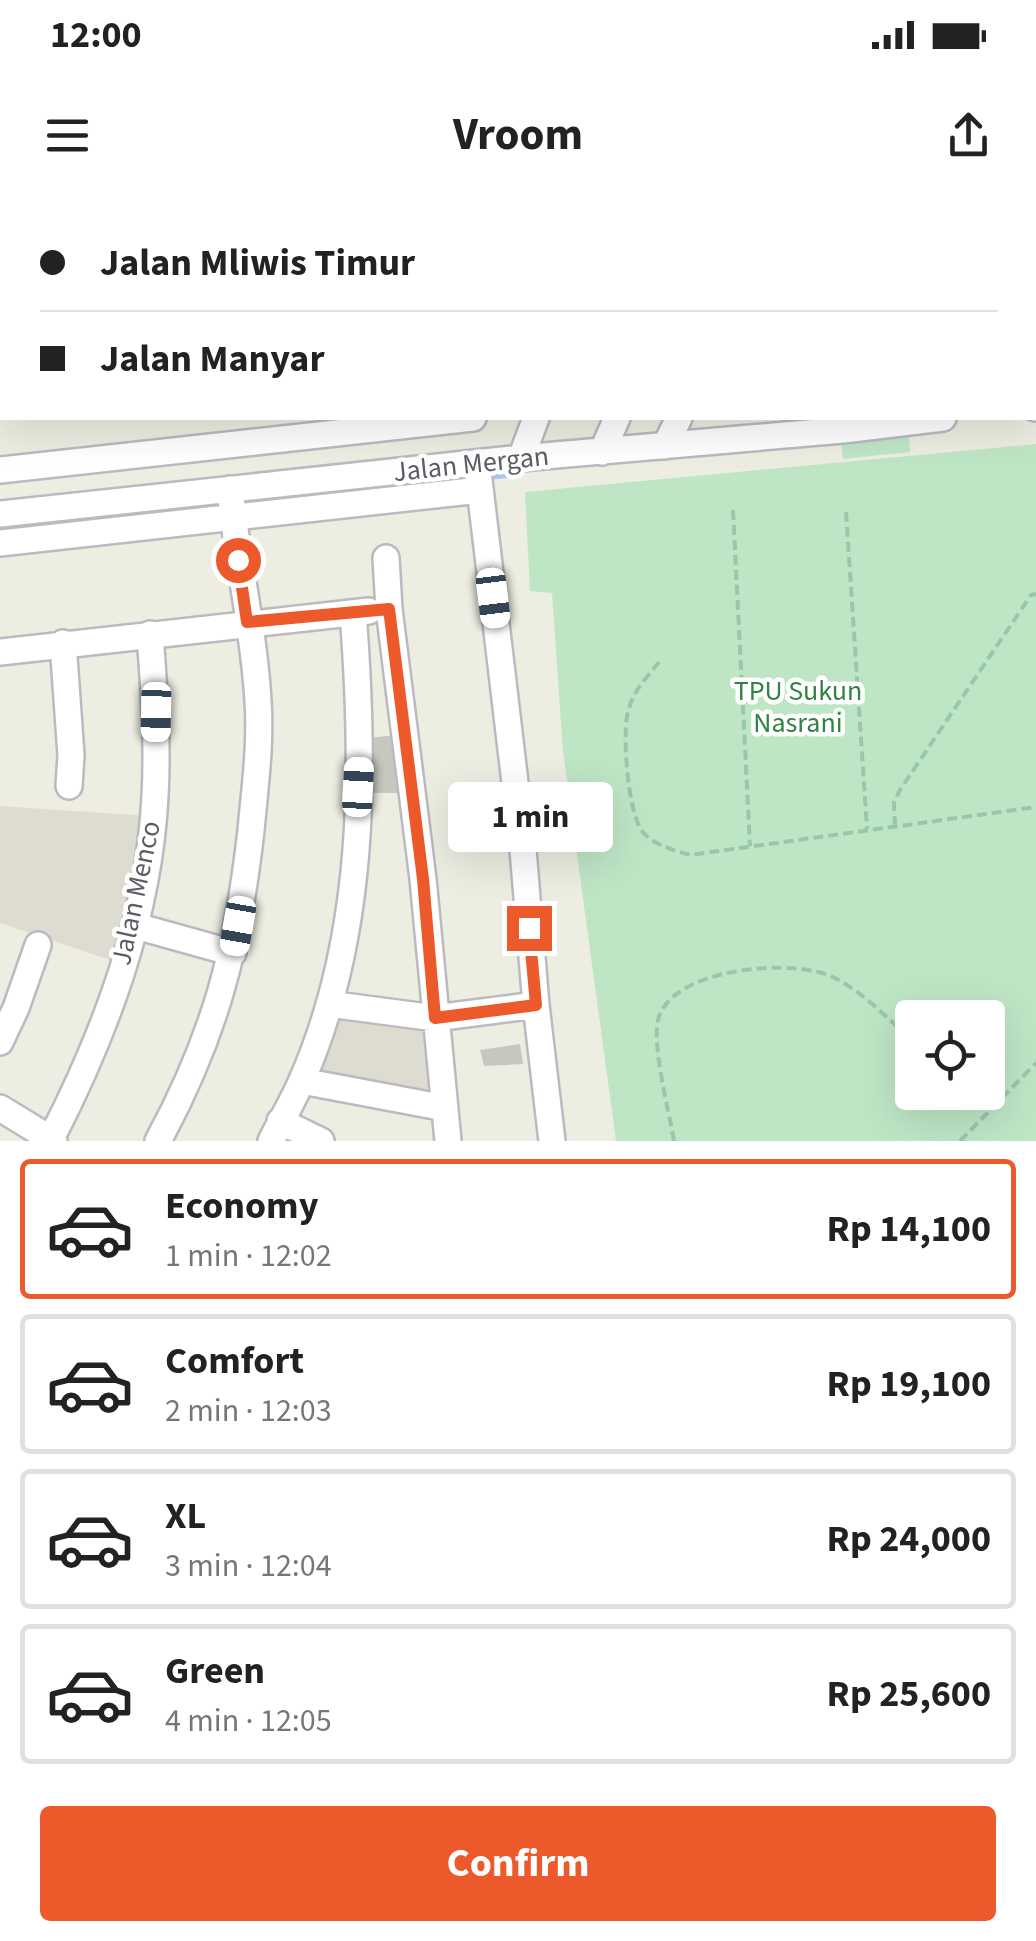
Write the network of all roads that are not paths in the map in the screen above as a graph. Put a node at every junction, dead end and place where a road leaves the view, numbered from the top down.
1 (455, 420) edge
2 (535, 420) edge
3 (616, 420) edge
4 (678, 420) edge
5 (911, 420) edge
6 (846, 424) edge
7 (738, 428) edge
8 (665, 446) junction
9 (602, 452) junction
10 (522, 458) junction
11 (0, 470) edge
12 (478, 476) junction
13 (230, 489) junction
14 (0, 514) edge
15 (233, 518) junction
16 (0, 543) edge
17 (386, 558) dead end
18 (389, 609) junction
19 (353, 612) junction
20 (247, 622) junction
21 (150, 634) junction
22 (63, 643) junction
23 (0, 652) edge
24 (69, 786) dead end
25 (136, 926) junction
26 (38, 944) dead end
27 (234, 953) junction
28 (329, 1004) junction
29 (536, 1005) junction
30 (435, 1018) junction
31 (0, 1042) edge
32 (302, 1080) junction
33 (0, 1108) edge
34 (444, 1108) junction
35 (276, 1131) edge
36 (53, 1140) edge
37 (158, 1141) edge
38 (321, 1141) edge
39 (448, 1141) edge
40 (552, 1141) edge

1 - 11 street
2 - 10 street
3 - 9 street
4 - 8 street
5 - 6 street, Jalan Mergan
6 - 7 street, Jalan Mergan
7 - 8 street, Jalan Mergan
8 - 9 street, Jalan Mergan
9 - 10 street, Jalan Mergan
10 - 12 street, Jalan Mergan
12 - 13 street, Jalan Mergan
12 - 15 street
12 - 29 street
13 - 14 street, Jalan Mergan
13 - 15 street
15 - 16 street
15 - 20 street
17 - 18 street
18 - 19 street
18 - 30 street
19 - 20 street
19 - 28 street
20 - 21 street
20 - 27 street
21 - 22 street
21 - 25 street, Jalan Menco
22 - 23 street
22 - 24 street
25 - 27 street
25 - 36 street, Jalan Menco
26 - 31 street
27 - 37 street
28 - 30 street
28 - 32 street
29 - 30 street
29 - 40 street
30 - 34 street
32 - 34 street
32 - 35 street
33 - 36 street
34 - 39 street
35 - 38 street

